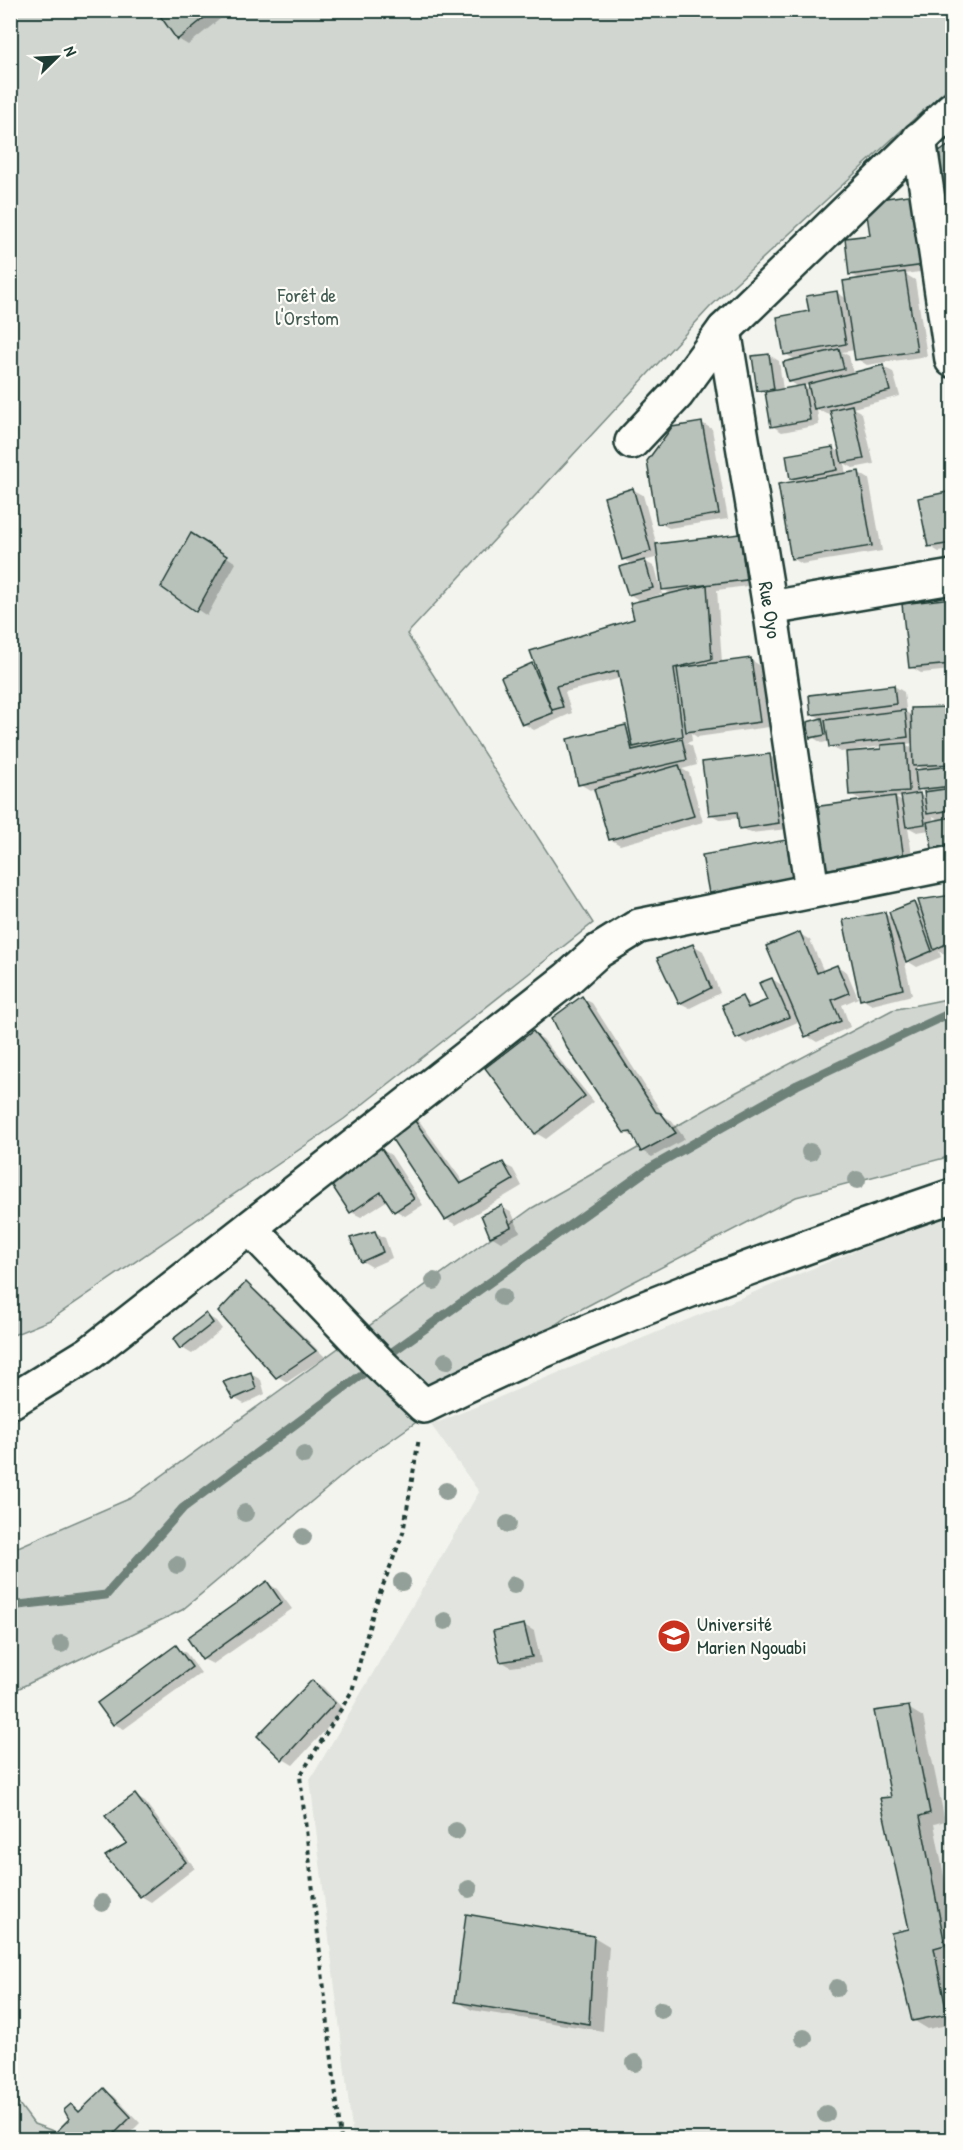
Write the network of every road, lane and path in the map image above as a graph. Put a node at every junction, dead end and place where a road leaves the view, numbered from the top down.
1 (952, 109) edge
2 (919, 139) junction
3 (724, 330) junction
4 (952, 360) edge
5 (632, 442) dead end
6 (952, 577) edge
7 (771, 608) junction
8 (952, 863) edge
9 (812, 890) junction
10 (952, 1196) edge
11 (250, 1228) junction
12 (10, 1402) edge
13 (424, 1406) junction
14 (341, 2139) edge

1 - 2 street
2 - 3 street
2 - 4 street
3 - 5 street
3 - 7 street, Rue Oyo
6 - 7 street
7 - 9 street, Rue Oyo
8 - 9 street
9 - 11 street
10 - 13 street
11 - 12 street
11 - 13 street
13 - 14 path

